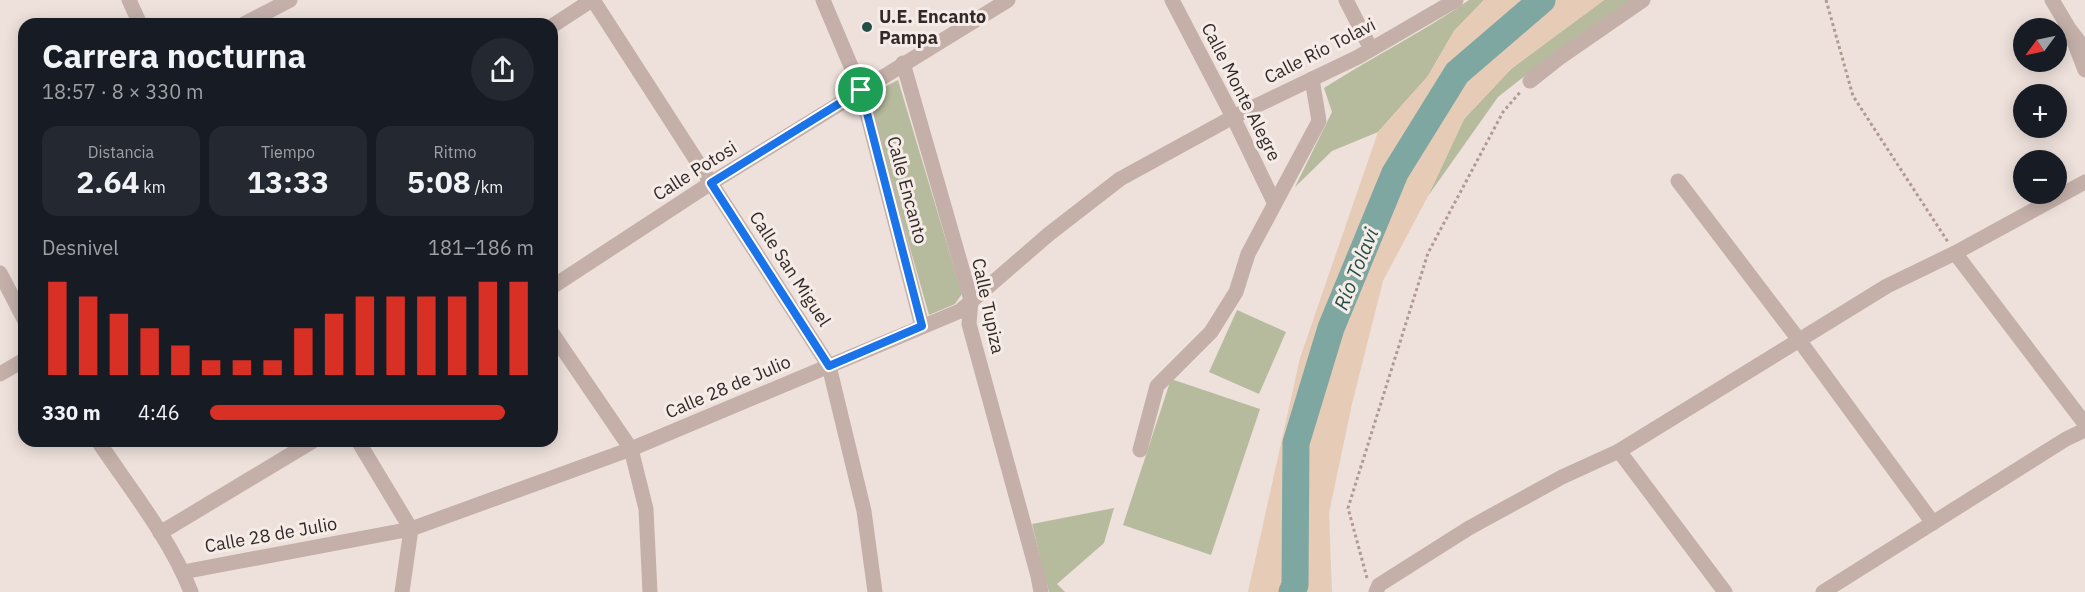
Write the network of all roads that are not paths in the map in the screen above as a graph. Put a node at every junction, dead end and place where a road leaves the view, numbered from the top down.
1 (129, 0) edge
2 (290, 0) edge
3 (592, 0) edge
4 (823, 0) edge
5 (1008, 0) edge
6 (1172, 0) edge
7 (1346, 0) edge
8 (1456, 0) edge
9 (1643, 0) edge
10 (2052, 0) edge
11 (137, 18) edge
12 (256, 18) edge
13 (558, 22) edge
14 (2070, 30) junction
15 (1371, 49) junction
16 (2085, 49) edge
17 (903, 63) junction
18 (2085, 70) edge
19 (1312, 79) junction
20 (1530, 81) road end
21 (861, 90) junction
22 (1233, 117) junction
23 (1678, 181) dead end
24 (2085, 182) edge
25 (711, 183) junction
26 (1274, 202) junction
27 (1955, 253) junction
28 (0, 273) edge
29 (558, 283) edge
30 (971, 300) junction
31 (18, 308) edge
32 (922, 326) junction
33 (1799, 340) junction
34 (558, 342) edge
35 (18, 364) edge
36 (829, 366) junction
37 (0, 374) edge
38 (2085, 424) edge
39 (2085, 430) edge
40 (102, 447) edge
41 (303, 447) edge
42 (362, 447) edge
43 (631, 449) junction
44 (1140, 450) dead end
45 (1619, 451) junction
46 (1933, 523) junction
47 (411, 529) junction
48 (160, 533) junction
49 (183, 572) junction
50 (1372, 587) edge
51 (191, 592) edge
52 (402, 592) edge
53 (650, 592) edge
54 (875, 592) edge
55 (1041, 592) edge
56 (1725, 592) edge
57 (1823, 592) edge

1 - 11 street
2 - 12 street
3 - 13 street
3 - 25 street, Calle San Miguel
4 - 21 street, Calle Encanto
5 - 17 street, Calle Potosi
6 - 22 street, Calle Monte Alegre
7 - 15 street
8 - 15 street, Calle Río Tolavi
9 - 20 street
10 - 14 street
14 - 16 street
14 - 18 street
15 - 19 street, Calle Río Tolavi
17 - 21 street, Calle Potosi
17 - 30 street, Calle Tupiza
19 - 22 street, Calle Río Tolavi
19 - 26 street
21 - 25 street, Calle Potosi
21 - 32 street, Calle Encanto
22 - 26 street, Calle Monte Alegre
22 - 30 street, Calle 28 de Julio
23 - 33 street
24 - 27 street
25 - 29 street, Calle Potosi
25 - 36 street, Calle San Miguel
26 - 44 street
27 - 33 street
27 - 38 street
28 - 31 street
30 - 32 street, Calle 28 de Julio
30 - 55 street, Calle Tupiza
32 - 36 street, Calle 28 de Julio
33 - 45 street
33 - 46 street
34 - 43 street
35 - 37 street
36 - 43 street, Calle 28 de Julio
36 - 54 street, Calle San Miguel
39 - 46 street
40 - 48 street
41 - 48 street
42 - 47 street
43 - 47 street, Calle 28 de Julio
43 - 53 street
45 - 50 street
45 - 56 street
46 - 57 street
47 - 49 street, Calle 28 de Julio
47 - 52 street
48 - 49 street
49 - 51 street

